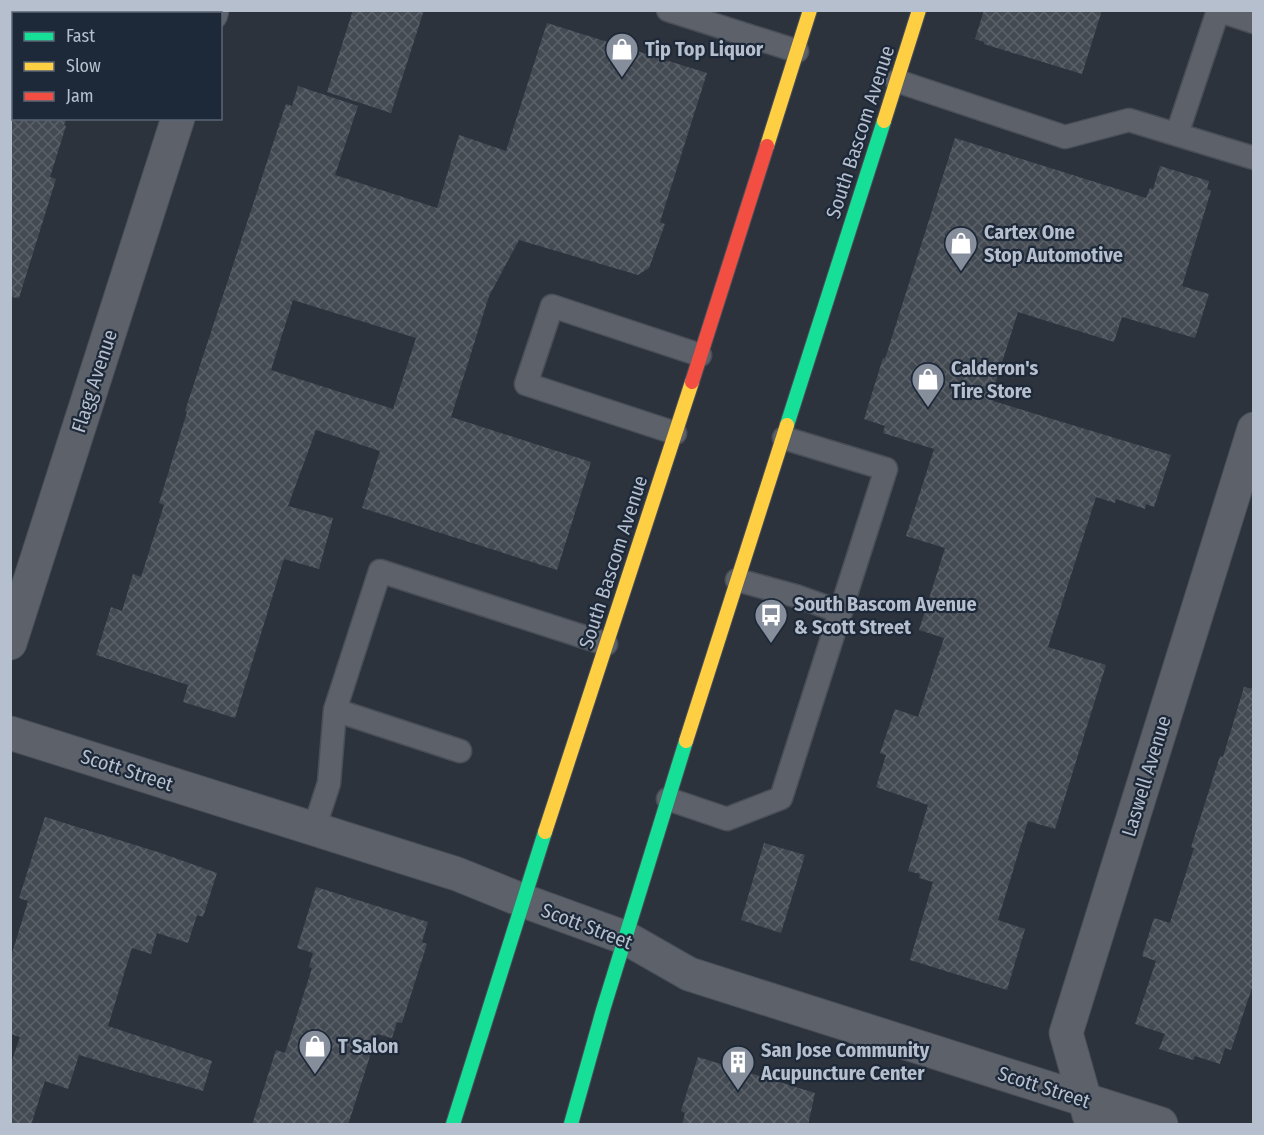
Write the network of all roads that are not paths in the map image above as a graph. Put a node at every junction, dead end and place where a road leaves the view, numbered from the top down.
1 (668, 10) edge
2 (810, 10) edge
3 (919, 10) edge
4 (1217, 11) edge
5 (1254, 22) edge
6 (797, 51) junction
7 (897, 81) junction
8 (177, 120) edge
9 (1177, 134) junction
10 (1254, 158) edge
11 (700, 355) junction
12 (1254, 429) edge
13 (675, 433) junction
14 (784, 438) junction
15 (737, 580) junction
16 (841, 612) junction
17 (10, 643) edge
18 (606, 644) junction
19 (335, 710) junction
20 (10, 733) edge
21 (460, 751) dead end
22 (668, 799) junction
23 (314, 829) junction
24 (524, 901) junction
25 (626, 938) junction
26 (1088, 1112) edge
27 (453, 1125) edge
28 (571, 1125) edge
29 (1161, 1125) edge

1 - 6 lane
2 - 6 main road, South Bascom Avenue
3 - 7 main road, South Bascom Avenue
4 - 5 lane
4 - 9 lane
6 - 11 main road, South Bascom Avenue
7 - 9 lane
7 - 14 main road, South Bascom Avenue
8 - 17 street, Flagg Avenue
9 - 10 lane
11 - 13 main road, South Bascom Avenue
11 - 13 lane
12 - 26 street, Laswell Avenue
13 - 18 main road, South Bascom Avenue
14 - 15 main road, South Bascom Avenue
14 - 16 lane
15 - 16 lane
15 - 22 main road, South Bascom Avenue
16 - 22 lane
18 - 19 lane
18 - 24 main road, South Bascom Avenue
19 - 21 lane
19 - 23 lane
20 - 23 street, Scott Street
22 - 25 main road, South Bascom Avenue
23 - 24 street, Scott Street
24 - 25 street, Scott Street
24 - 27 main road, South Bascom Avenue
25 - 26 street, Scott Street
25 - 28 main road, South Bascom Avenue
26 - 29 street, Scott Street

